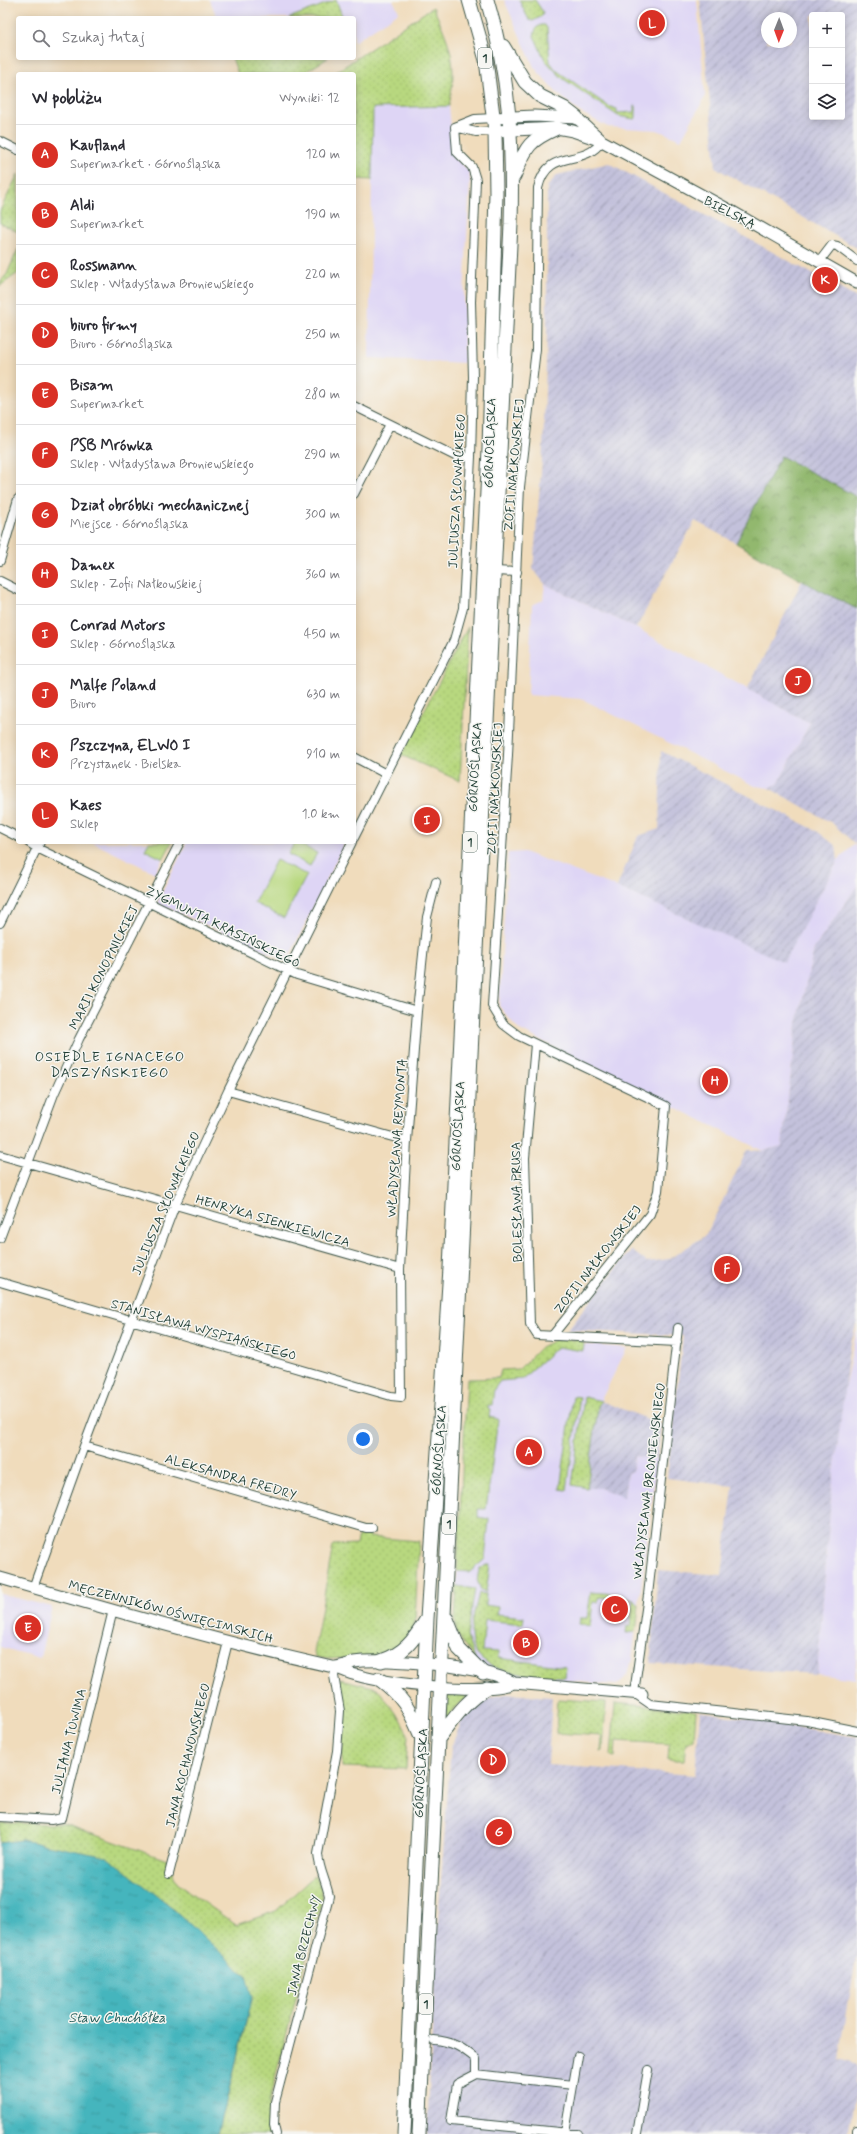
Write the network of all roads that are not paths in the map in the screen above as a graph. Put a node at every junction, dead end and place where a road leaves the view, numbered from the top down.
1 (468, 0) edge
2 (487, 0) edge
3 (498, 38) junction
4 (510, 116) junction
5 (576, 118) junction
6 (495, 125) junction
7 (455, 127) junction
8 (557, 128) junction
9 (511, 130) junction
10 (0, 141) edge
11 (602, 141) junction
12 (16, 149) edge
13 (512, 182) junction
14 (857, 261) edge
15 (819, 262) junction
16 (857, 283) edge
17 (356, 407) edge
18 (390, 424) junction
19 (471, 457) junction
20 (356, 490) edge
21 (16, 506) edge
22 (0, 561) edge
23 (495, 571) junction
24 (516, 572) junction
25 (0, 581) edge
26 (16, 589) edge
27 (356, 758) edge
28 (386, 774) junction
29 (0, 828) edge
30 (356, 834) edge
31 (16, 836) edge
32 (179, 844) edge
33 (351, 844) edge
34 (38, 845) edge
35 (436, 882) dead end
36 (150, 904) junction
37 (0, 923) edge
38 (289, 972) junction
39 (417, 1011) junction
40 (535, 1044) junction
41 (228, 1091) junction
42 (407, 1141) junction
43 (0, 1155) edge
44 (28, 1163) junction
45 (175, 1205) junction
46 (0, 1238) edge
47 (400, 1269) junction
48 (0, 1282) edge
49 (131, 1320) junction
50 (678, 1328) dead end
51 (552, 1336) junction
52 (677, 1342) junction
53 (401, 1397) joint
54 (84, 1446) junction
55 (372, 1528) dead end
56 (0, 1578) edge
57 (33, 1588) junction
58 (113, 1610) junction
59 (445, 1610) junction
60 (427, 1619) junction
61 (228, 1642) junction
62 (381, 1661) junction
63 (425, 1663) junction
64 (442, 1665) junction
65 (336, 1667) junction
66 (483, 1673) junction
67 (379, 1679) junction
68 (514, 1683) junction
69 (424, 1686) junction
70 (441, 1686) junction
71 (487, 1688) junction
72 (638, 1693) junction
73 (857, 1731) edge
74 (422, 1737) junction
75 (438, 1739) junction
76 (0, 1817) edge
77 (169, 1874) dead end
78 (434, 2040) dead end
79 (578, 2056) dead end
80 (648, 2070) dead end
81 (476, 2074) junction
82 (573, 2085) junction
83 (857, 2130) edge
84 (565, 2133) junction
85 (276, 2134) edge
86 (404, 2134) edge
87 (419, 2134) edge
88 (578, 2134) edge
89 (637, 2134) edge
90 (856, 2134) edge

1 - 6 main road, 1
2 - 3 main road, 1
3 - 4 main road, 1
3 - 5 main road
4 - 5 main road
4 - 6 main road
4 - 9 main road, 1
5 - 11 main road, BIELSKA
6 - 7 street
6 - 7 street
6 - 9 main road, BIELSKA
6 - 60 main road, GÓRNOŚLĄSKA / 1
7 - 19 street, JULIUSZA SŁOWACKIEGO
8 - 9 main road, BIELSKA
8 - 11 main road, BIELSKA
8 - 13 main road
9 - 13 main road, GÓRNOŚLĄSKA / 1
10 - 12 street
11 - 15 main road, BIELSKA
11 - 24 street, ZOFII NAŁKOWSKIEJ
13 - 23 main road, GÓRNOŚLĄSKA / 1
14 - 15 street
15 - 16 main road, BIELSKA
17 - 18 street
18 - 19 street
18 - 20 street
19 - 28 street, JULIUSZA SŁOWACKIEGO
21 - 22 street
23 - 24 street
23 - 59 main road, GÓRNOŚLĄSKA / 1
24 - 40 street, ZOFII NAŁKOWSKIEJ
25 - 26 street
27 - 28 street
28 - 30 street, JULIUSZA SŁOWACKIEGO
29 - 31 street
32 - 36 street, MARII KONOPNICKIEJ
33 - 38 street, JULIUSZA SŁOWACKIEGO
34 - 36 street, ZYGMUNTA KRASIŃSKIEGO
34 - 37 street
35 - 39 street, WŁADYSŁAWA REYMONTA
36 - 38 street, ZYGMUNTA KRASIŃSKIEGO
36 - 44 street, MARII KONOPNICKIEJ
38 - 39 street, ZYGMUNTA KRASIŃSKIEGO
38 - 41 street, JULIUSZA SŁOWACKIEGO
39 - 42 street, WŁADYSŁAWA REYMONTA
40 - 51 street, BOLESŁAWA PRUSA
40 - 51 street, ZOFII NAŁKOWSKIEJ
41 - 42 street
41 - 45 street, JULIUSZA SŁOWACKIEGO
42 - 47 street, WŁADYSŁAWA REYMONTA
43 - 44 street, HENRYKA SIENKIEWICZA
44 - 45 street, HENRYKA SIENKIEWICZA
44 - 46 street, MARII KONOPNICKIEJ
45 - 47 street, HENRYKA SIENKIEWICZA
45 - 49 street, JULIUSZA SŁOWACKIEGO
47 - 53 street, WŁADYSŁAWA REYMONTA
48 - 49 street, STANISŁAWA WYSPIAŃSKIEGO
49 - 53 street, STANISŁAWA WYSPIAŃSKIEGO
49 - 54 street, JULIUSZA SŁOWACKIEGO
50 - 52 street, WŁADYSŁAWA BRONIEWSKIEGO
51 - 52 street
52 - 72 street, WŁADYSŁAWA BRONIEWSKIEGO
54 - 55 street, ALEKSANDRA FREDRY
54 - 57 street, JULIUSZA SŁOWACKIEGO
56 - 57 main road, MĘCZENNIKÓW OŚWIĘCIMSKICH
57 - 58 main road, MĘCZENNIKÓW OŚWIĘCIMSKICH
58 - 61 main road, MĘCZENNIKÓW OŚWIĘCIMSKICH
58 - 76 street, JULIANA TUWIMA
59 - 64 main road, GÓRNOŚLĄSKA / 1
59 - 66 main road
60 - 62 main road
60 - 63 main road, GÓRNOŚLĄSKA / 1
61 - 65 main road, MĘCZENNIKÓW OŚWIĘCIMSKICH
61 - 77 street, JANA KOCHANOWSKIEGO
62 - 63 main road, MĘCZENNIKÓW OŚWIĘCIMSKICH
62 - 65 main road, MĘCZENNIKÓW OŚWIĘCIMSKICH
63 - 64 main road, MĘCZENNIKÓW OŚWIĘCIMSKICH
63 - 69 main road, GÓRNOŚLĄSKA / 1
64 - 66 main road, MĘCZENNIKÓW OŚWIĘCIMSKICH
64 - 70 main road, GÓRNOŚLĄSKA / 1
65 - 67 main road, MĘCZENNIKÓW OŚWIĘCIMSKICH
65 - 85 street, JANA BRZECHWY
66 - 68 main road, MĘCZENNIKÓW OŚWIĘCIMSKICH
67 - 69 main road, MĘCZENNIKÓW OŚWIĘCIMSKICH
67 - 74 main road
68 - 71 main road, MĘCZENNIKÓW OŚWIĘCIMSKICH
68 - 72 main road, MĘCZENNIKÓW OŚWIĘCIMSKICH
69 - 70 main road, MĘCZENNIKÓW OŚWIĘCIMSKICH
69 - 74 main road, GÓRNOŚLĄSKA / 1
70 - 71 main road, MĘCZENNIKÓW OŚWIĘCIMSKICH
70 - 75 main road, GÓRNOŚLĄSKA / 1
71 - 75 main road
72 - 73 street
74 - 86 main road, GÓRNOŚLĄSKA / 1
75 - 87 main road, GÓRNOŚLĄSKA / 1
78 - 81 street
79 - 82 street
80 - 89 street
81 - 82 street
81 - 84 street
82 - 84 street
83 - 90 street
84 - 88 street

